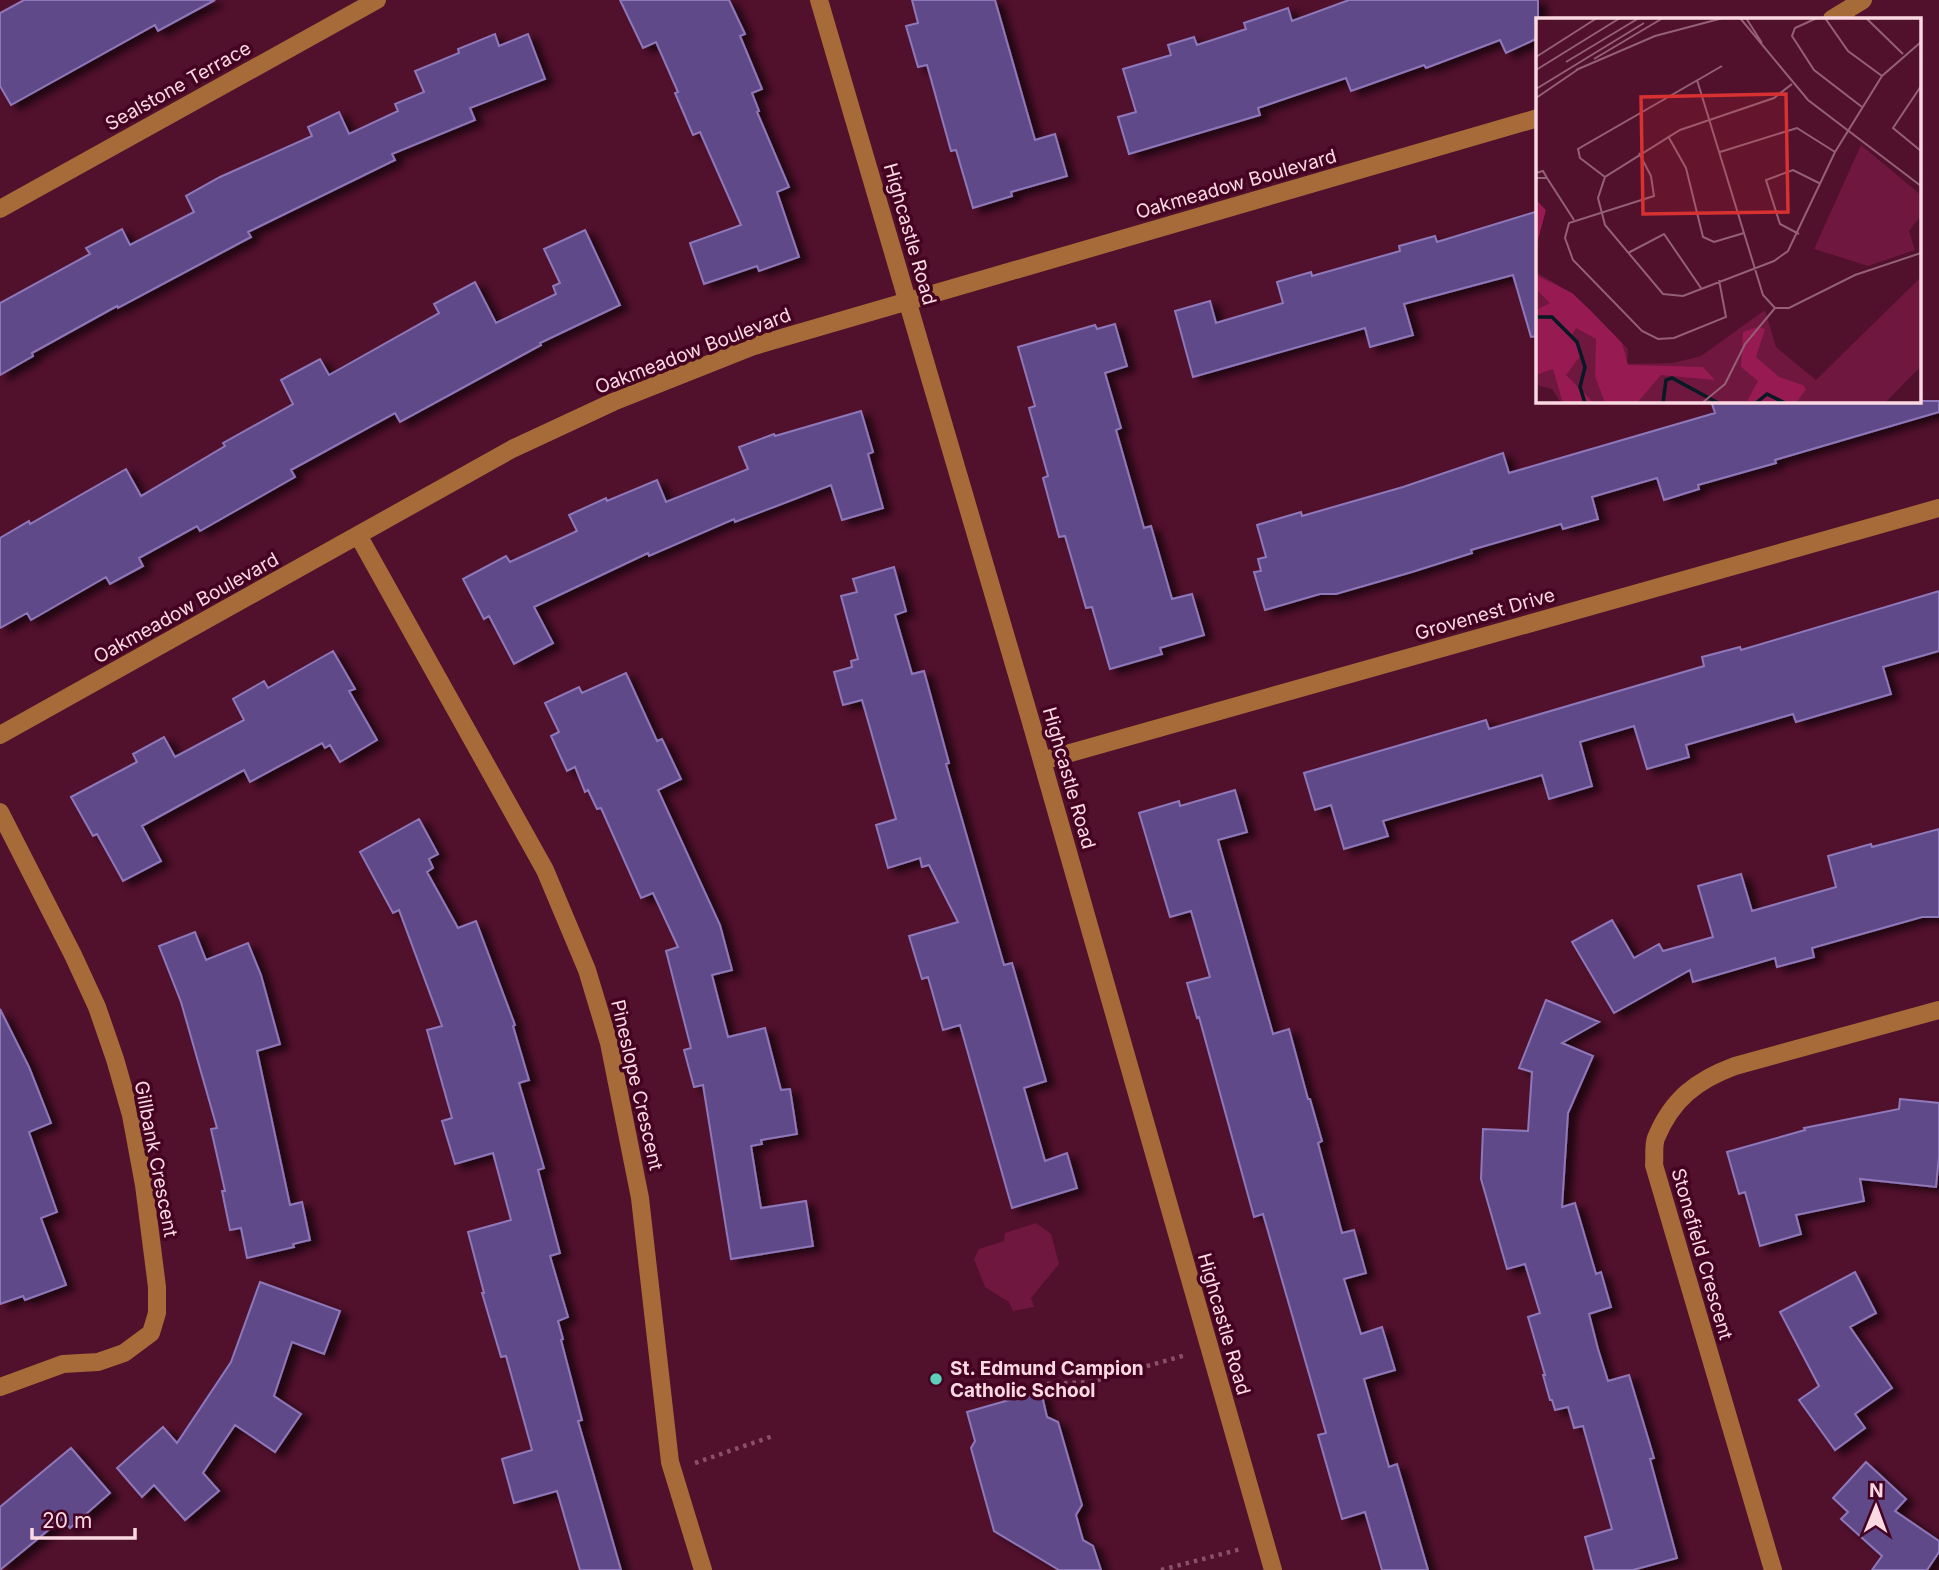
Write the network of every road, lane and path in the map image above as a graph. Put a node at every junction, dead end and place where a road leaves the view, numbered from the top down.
1 (377, 0) edge
2 (819, 0) edge
3 (1863, 0) edge
4 (1834, 18) edge
5 (1536, 119) edge
6 (0, 209) edge
7 (909, 301) junction
8 (1939, 508) edge
9 (358, 535) junction
10 (0, 735) edge
11 (1042, 761) junction
12 (0, 812) edge
13 (1939, 1010) edge
14 (1209, 1349) junction
15 (1048, 1384) dead end
16 (0, 1387) edge
17 (774, 1436) dead end
18 (673, 1471) junction
19 (1265, 1542) junction
20 (703, 1570) edge
21 (1161, 1570) edge
22 (1273, 1570) edge
23 (1773, 1570) edge

1 - 6 street, Sealstone Terrace
2 - 7 street, Highcastle Road
3 - 4 street
5 - 7 street, Oakmeadow Boulevard
7 - 9 street, Oakmeadow Boulevard
7 - 11 street, Highcastle Road
8 - 11 street, Grovenest Drive
9 - 10 street, Oakmeadow Boulevard
9 - 18 street, Pineslope Crescent
11 - 14 street, Highcastle Road
12 - 16 street, Gillbank Crescent
13 - 23 street, Stonefield Crescent
14 - 15 path
14 - 19 street, Highcastle Road
17 - 18 path
18 - 20 street, Pineslope Crescent
19 - 21 path
19 - 22 street, Highcastle Road

